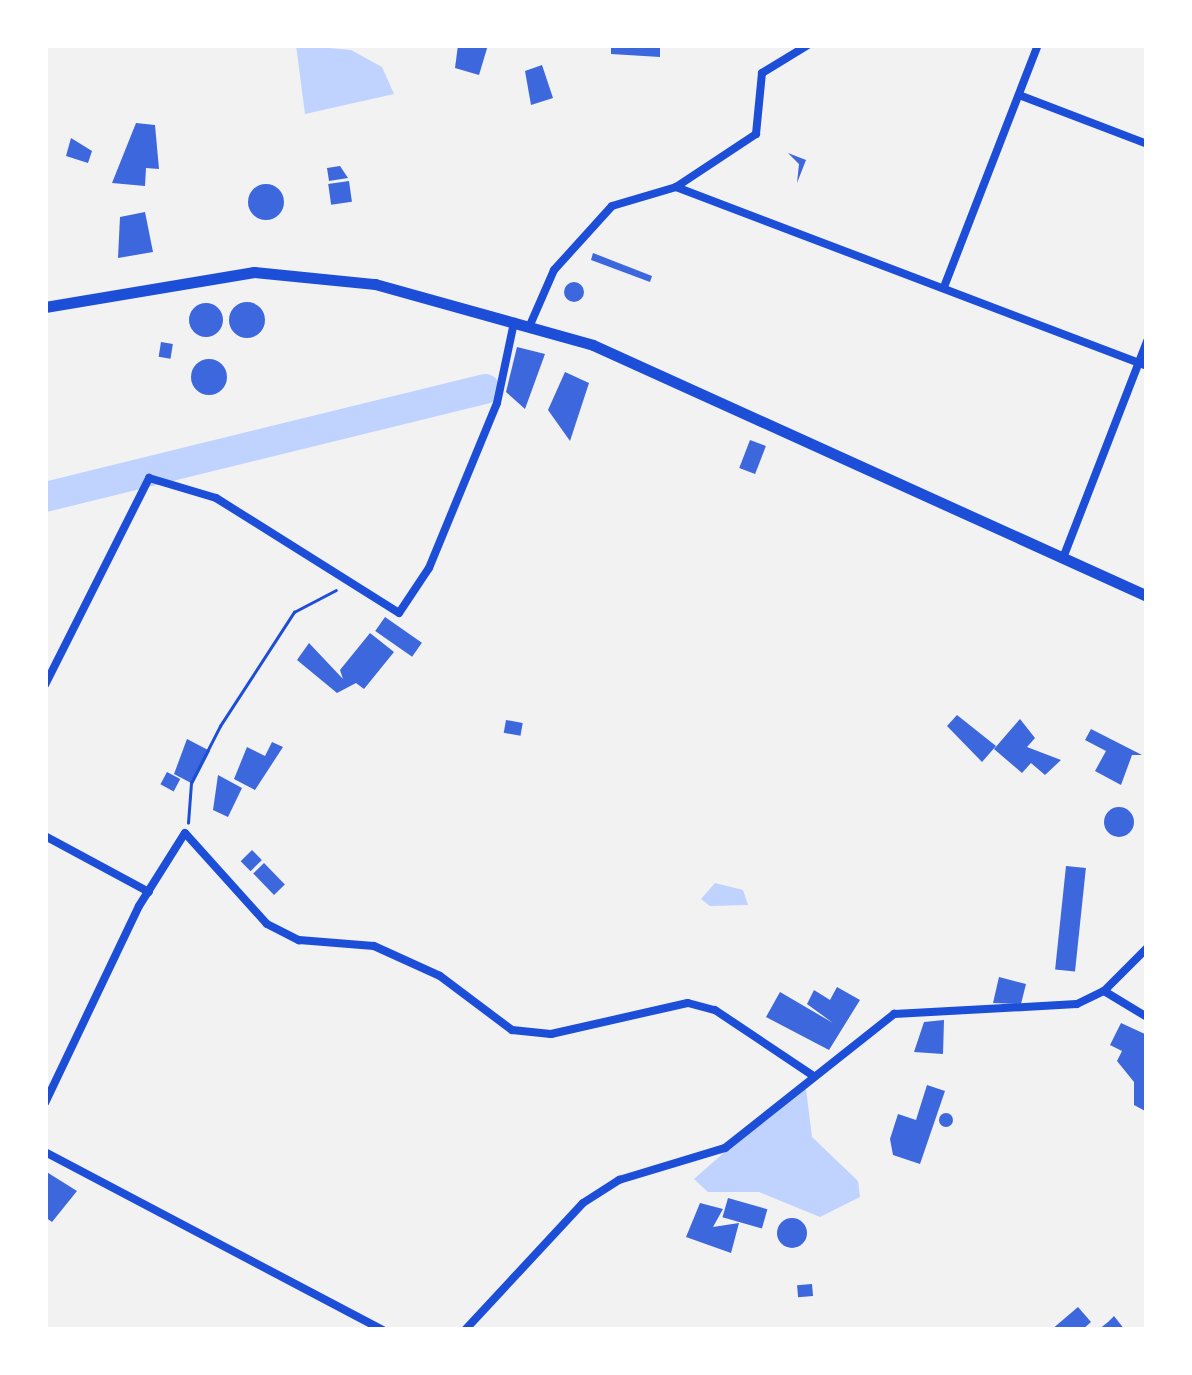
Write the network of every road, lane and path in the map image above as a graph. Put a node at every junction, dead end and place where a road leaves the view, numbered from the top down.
1 (808, 45) edge
2 (1038, 45) edge
3 (1019, 95) junction
4 (1147, 144) edge
5 (676, 188) junction
6 (944, 287) junction
7 (45, 307) edge
8 (514, 322) junction
9 (530, 325) junction
10 (1147, 341) edge
11 (1143, 364) edge
12 (1064, 558) junction
13 (346, 585) junction
14 (1147, 596) edge
15 (45, 685) edge
16 (184, 833) junction
17 (45, 836) edge
18 (149, 892) junction
19 (1147, 948) edge
20 (1104, 992) junction
21 (1147, 1017) edge
22 (812, 1075) junction
23 (45, 1102) edge
24 (45, 1152) edge
25 (383, 1330) edge
26 (466, 1330) edge

1 - 5 street
2 - 3 street
3 - 4 street
3 - 6 street
5 - 6 street
5 - 9 street
6 - 11 street
7 - 8 main road
8 - 9 main road
8 - 13 street
9 - 12 main road
10 - 11 street
11 - 12 street
12 - 14 main road
13 - 15 street
13 - 16 path
16 - 18 street
16 - 22 street
17 - 18 street
18 - 23 street
19 - 20 street
20 - 21 street
20 - 22 street
22 - 26 street
24 - 25 street

